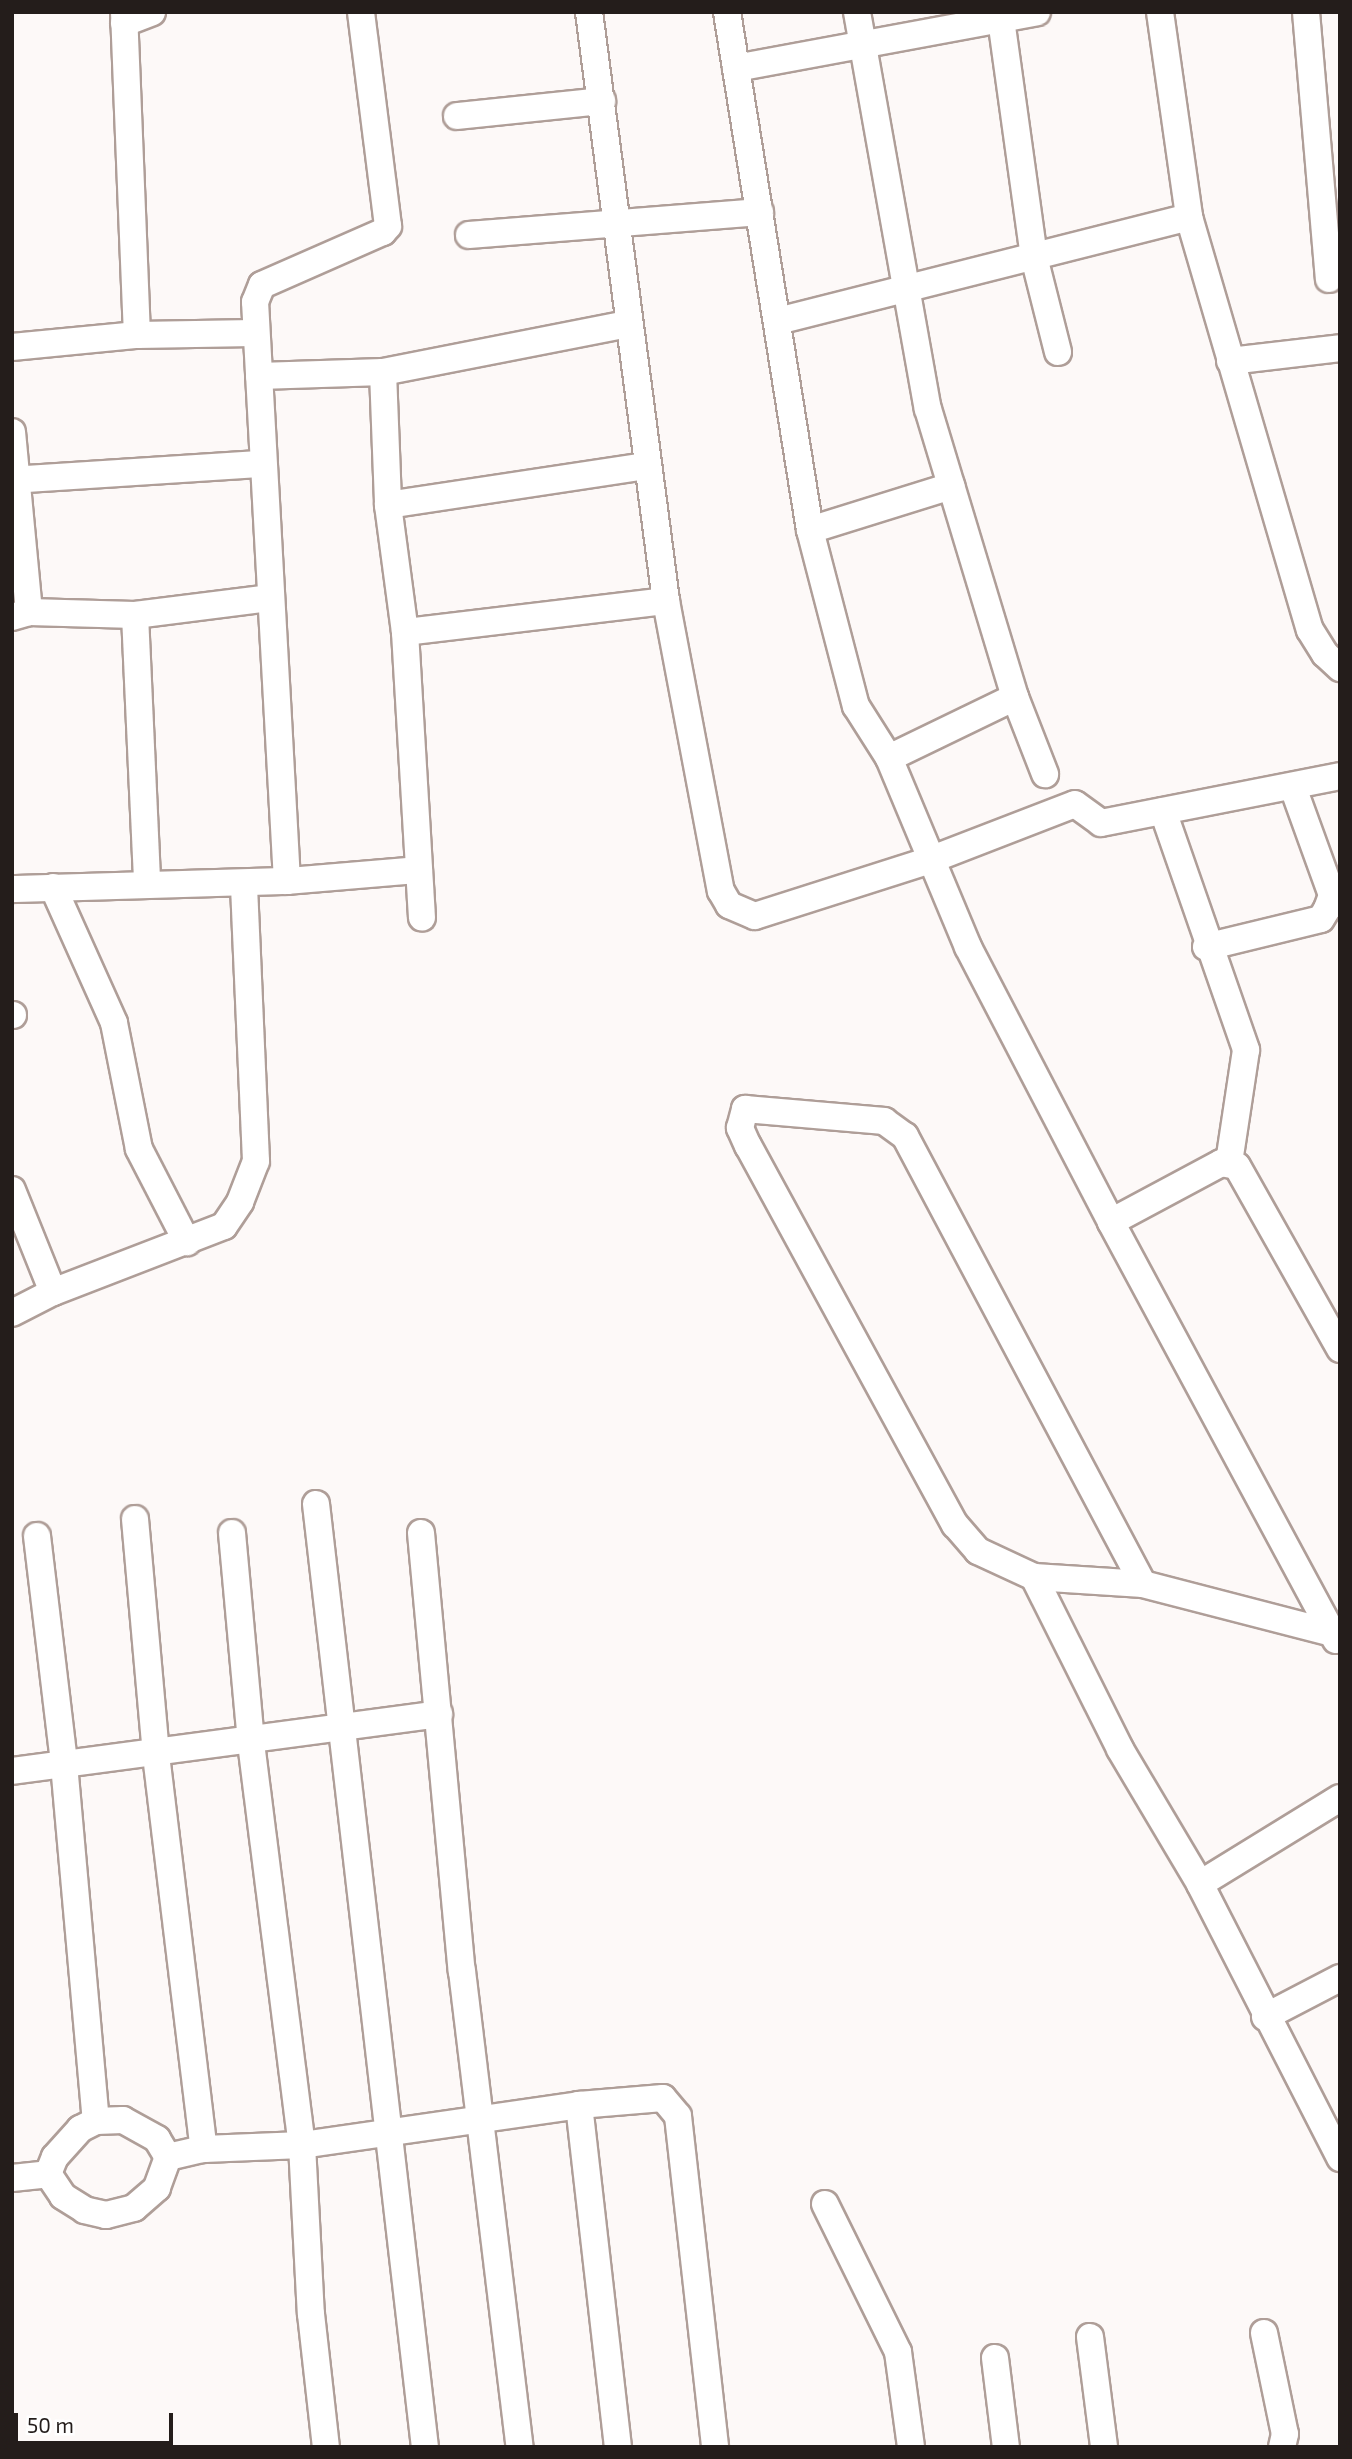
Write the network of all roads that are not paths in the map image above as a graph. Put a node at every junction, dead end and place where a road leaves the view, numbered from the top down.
1 (152, 12) edge
2 (361, 12) edge
3 (589, 12) edge
4 (727, 12) edge
5 (857, 12) edge
6 (1037, 12) edge
7 (1160, 12) edge
8 (1306, 12) edge
9 (1000, 15) edge
10 (124, 18) edge
11 (861, 45) junction
12 (736, 68) junction
13 (602, 101) junction
14 (457, 116) dead end
15 (760, 212) junction
16 (1189, 217) junction
17 (618, 225) junction
18 (469, 235) dead end
19 (1034, 257) junction
20 (1329, 279) dead end
21 (904, 287) junction
22 (778, 321) junction
23 (628, 324) junction
24 (254, 333) junction
25 (137, 335) junction
26 (12, 347) edge
27 (1340, 348) edge
28 (1058, 352) dead end
29 (1230, 360) junction
30 (383, 372) junction
31 (259, 376) junction
32 (12, 432) edge
33 (261, 464) junction
34 (647, 466) junction
35 (14, 479) edge
36 (951, 486) junction
37 (388, 505) junction
38 (810, 530) junction
39 (269, 598) junction
40 (666, 601) junction
41 (21, 614) edge
42 (135, 615) junction
43 (405, 632) junction
44 (1340, 668) edge
45 (1016, 697) junction
46 (889, 758) junction
47 (1045, 774) dead end
48 (1340, 776) edge
49 (1293, 787) junction
50 (1163, 811) junction
51 (930, 860) junction
52 (419, 870) junction
53 (287, 881) junction
54 (147, 884) junction
55 (244, 885) junction
56 (53, 887) junction
57 (12, 889) edge
58 (422, 917) dead end
59 (1206, 947) junction
60 (1228, 1162) junction
61 (12, 1190) edge
62 (1111, 1222) junction
63 (187, 1242) junction
64 (53, 1292) junction
65 (12, 1313) edge
66 (1340, 1349) edge
67 (316, 1504) dead end
68 (135, 1519) dead end
69 (232, 1533) dead end
70 (421, 1533) dead end
71 (37, 1536) dead end
72 (1034, 1577) junction
73 (1143, 1584) junction
74 (1336, 1640) edge
75 (439, 1714) junction
76 (340, 1730) junction
77 (251, 1743) junction
78 (156, 1755) junction
79 (64, 1764) junction
80 (12, 1771) edge
81 (1340, 1798) edge
82 (1200, 1884) junction
83 (1340, 1978) edge
84 (1265, 2017) junction
85 (579, 2105) junction
86 (482, 2119) junction
87 (96, 2121) junction
88 (387, 2130) junction
89 (302, 2145) junction
90 (204, 2149) junction
91 (1338, 2149) edge
92 (168, 2157) junction
93 (48, 2174) junction
94 (12, 2178) edge
95 (825, 2204) dead end
96 (1264, 2333) dead end
97 (1090, 2337) dead end
98 (995, 2358) dead end
99 (326, 2447) edge
100 (425, 2447) edge
101 (520, 2447) edge
102 (618, 2447) edge
103 (715, 2447) edge
104 (911, 2447) edge
105 (1006, 2447) edge
106 (1104, 2447) edge
107 (1282, 2447) edge

1 - 10 street
2 - 24 street
3 - 13 street
4 - 12 street
5 - 11 street
6 - 9 street
7 - 16 street
8 - 20 street
9 - 11 street
9 - 19 street
10 - 25 street
11 - 12 street
11 - 21 street
12 - 15 street
13 - 14 street
13 - 17 street
15 - 17 street
15 - 22 street
16 - 19 street
16 - 29 street
17 - 18 street
17 - 23 street
19 - 21 street
19 - 28 street
21 - 22 street
21 - 36 street
22 - 38 street
23 - 30 street
23 - 34 street
24 - 25 street
24 - 31 street
25 - 26 street
27 - 29 street
29 - 44 street
30 - 31 street
30 - 37 street
31 - 33 street
32 - 35 street
33 - 35 street
33 - 39 street
34 - 37 street
34 - 40 street
35 - 41 street
36 - 38 street
36 - 45 street
37 - 43 street
38 - 46 street
39 - 42 street
39 - 53 street
40 - 43 street
40 - 51 street
41 - 42 street
42 - 54 street
43 - 52 street
45 - 46 street
45 - 47 street
46 - 51 street
48 - 49 street
49 - 50 street
49 - 59 street
50 - 51 street
50 - 59 street
51 - 62 street
52 - 53 street
52 - 58 street
53 - 55 street
54 - 55 street
54 - 56 street
55 - 63 street
56 - 57 street
56 - 63 street
59 - 60 street
60 - 62 street
60 - 66 street
61 - 64 street
62 - 74 street
63 - 64 street
64 - 65 street
67 - 76 street
68 - 78 street
69 - 77 street
70 - 75 street
71 - 79 street
72 - 73 street
72 - 73 street
72 - 82 street
73 - 74 street
75 - 76 street
75 - 86 street
76 - 77 street
76 - 88 street
77 - 78 street
77 - 89 street
78 - 79 street
78 - 90 street
79 - 80 street
79 - 87 street
81 - 82 street
82 - 84 street
83 - 84 street
84 - 91 street
85 - 86 street
85 - 102 street
85 - 103 street
86 - 88 street
86 - 101 street
87 - 92 street
87 - 93 street
88 - 89 street
88 - 100 street
89 - 90 street
89 - 99 street
90 - 92 street
92 - 93 street
93 - 94 street
95 - 104 street
96 - 107 street
97 - 106 street
98 - 105 street

